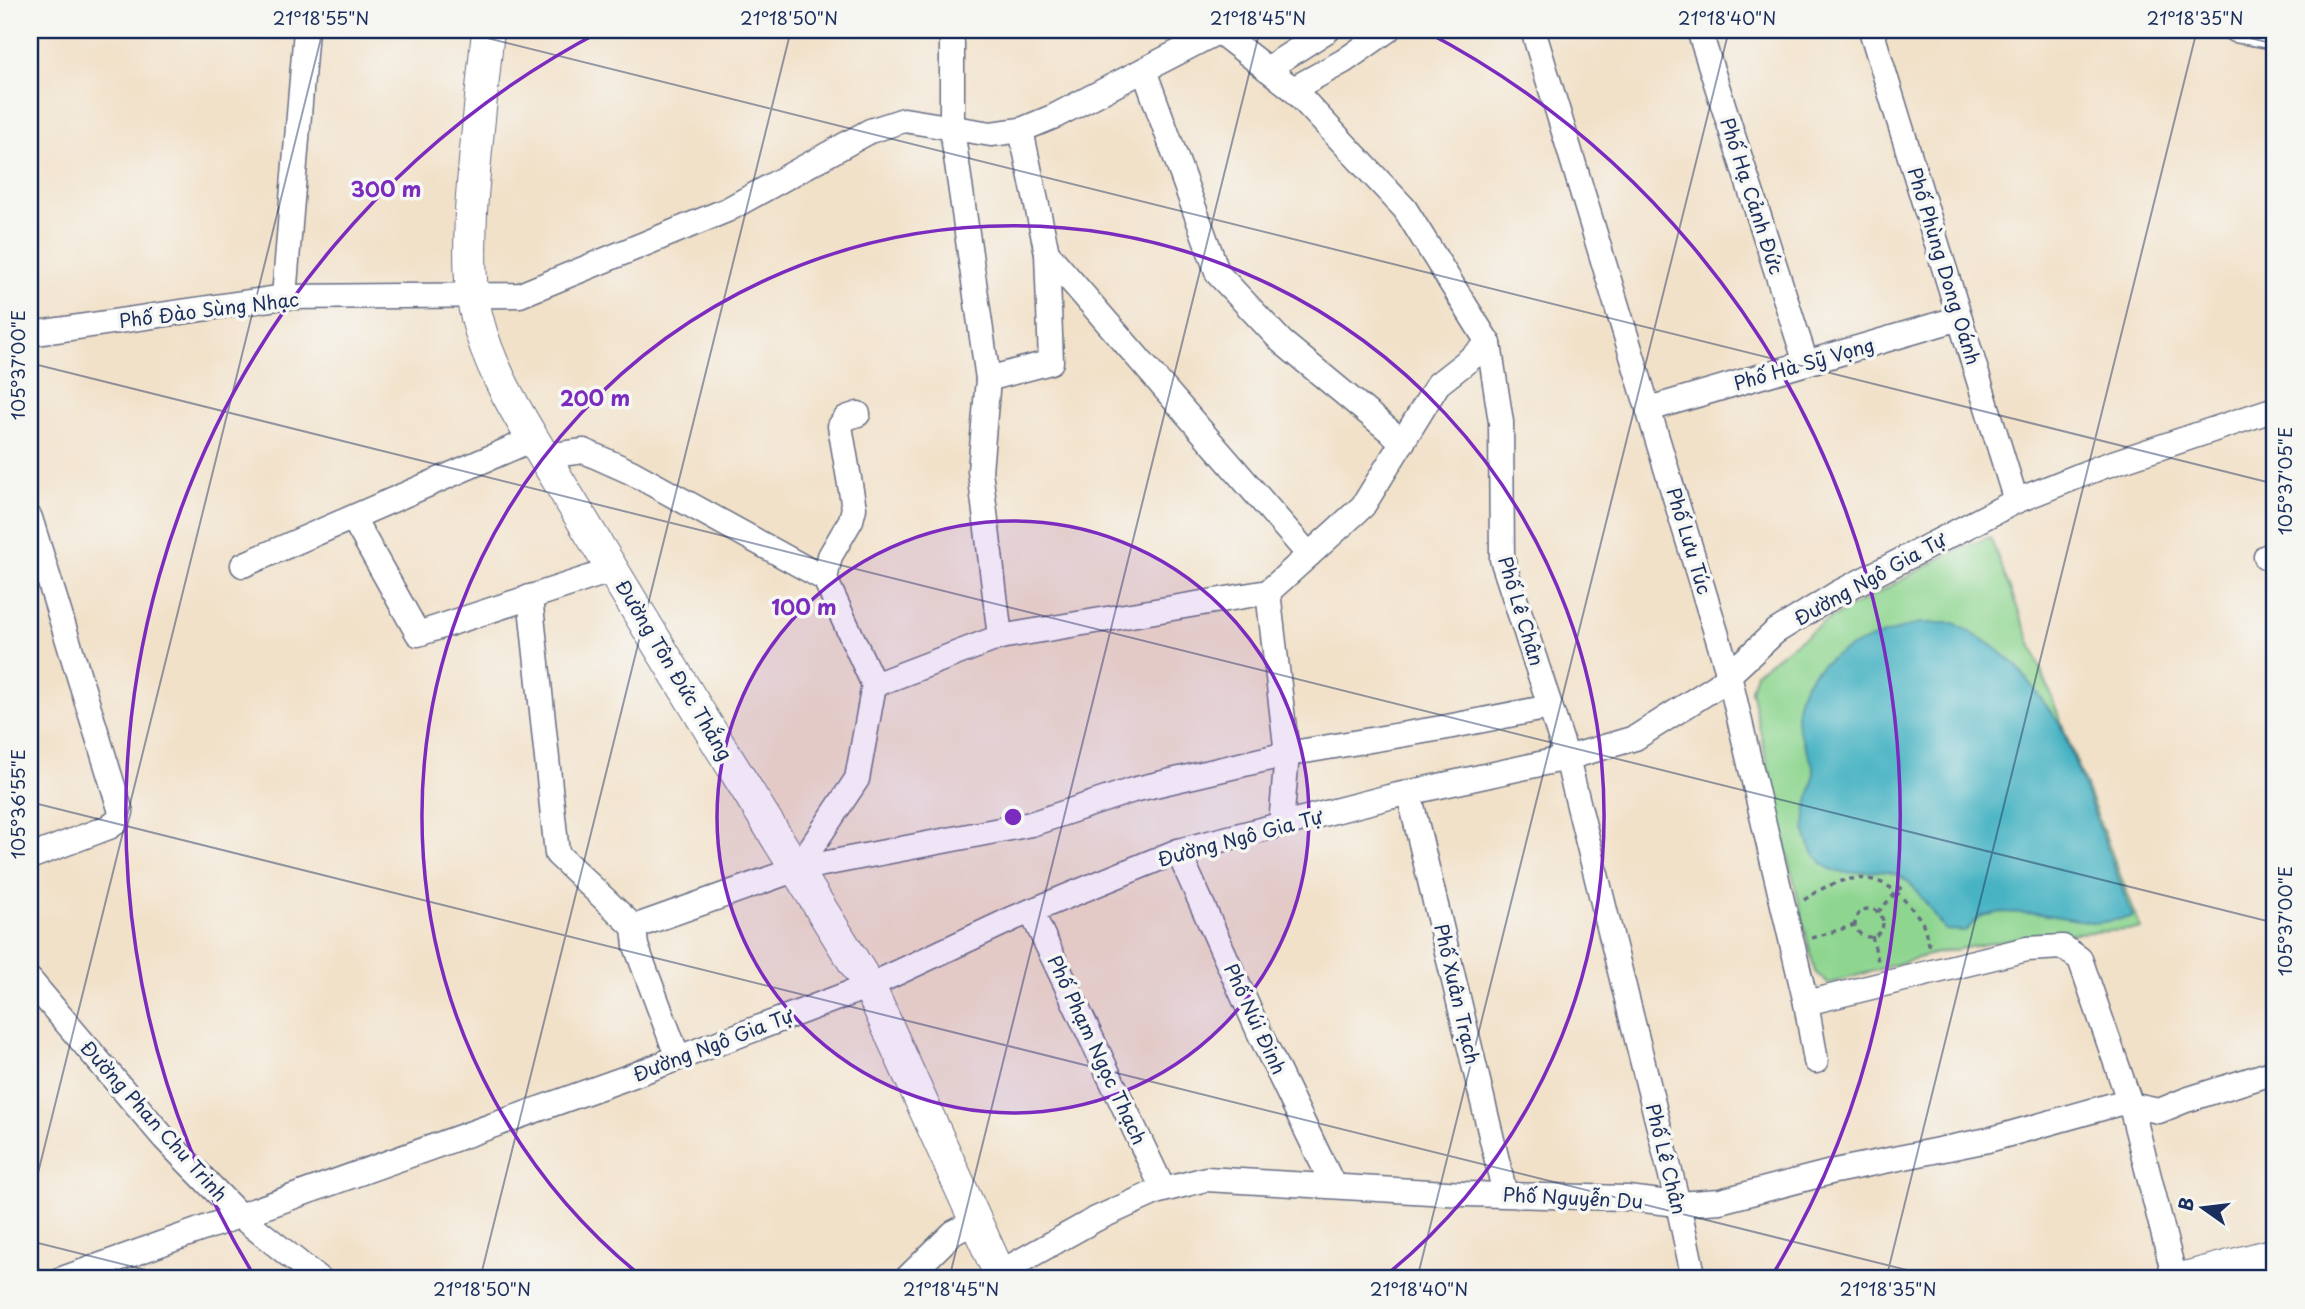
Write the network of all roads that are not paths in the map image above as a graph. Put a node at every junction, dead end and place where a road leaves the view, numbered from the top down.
1 (306, 30) edge
2 (488, 30) edge
3 (1218, 30) edge
4 (1328, 30) edge
5 (1388, 30) edge
6 (1533, 30) edge
7 (1699, 30) edge
8 (1871, 30) edge
9 (2235, 30) edge
10 (2275, 37) edge
11 (952, 43) dead end
12 (1267, 69) junction
13 (1144, 70) junction
14 (1293, 89) junction
15 (952, 130) junction
16 (1021, 130) junction
17 (1047, 253) junction
18 (473, 294) junction
19 (284, 297) junction
20 (1960, 318) junction
21 (30, 334) edge
22 (1489, 344) junction
23 (1806, 363) junction
24 (988, 379) junction
25 (2275, 408) edge
26 (1649, 410) junction
27 (858, 414) dead end
28 (1403, 442) junction
29 (539, 448) junction
30 (2016, 501) junction
31 (30, 518) edge
32 (352, 518) junction
33 (1309, 555) junction
34 (243, 565) dead end
35 (613, 570) junction
36 (825, 579) junction
37 (1268, 592) junction
38 (530, 597) junction
39 (1000, 637) junction
40 (1729, 675) junction
41 (874, 685) junction
42 (1550, 706) junction
43 (1287, 754) junction
44 (1567, 758) junction
45 (1409, 793) junction
46 (1282, 825) junction
47 (1178, 851) junction
48 (30, 857) edge
49 (797, 869) junction
50 (1031, 911) junction
51 (634, 927) junction
52 (30, 980) edge
53 (869, 986) junction
54 (1806, 1003) junction
55 (678, 1058) junction
56 (1816, 1060) dead end
57 (2275, 1072) edge
58 (2132, 1106) junction
59 (1334, 1185) junction
60 (1163, 1189) junction
61 (1505, 1194) junction
62 (1678, 1205) junction
63 (240, 1216) junction
64 (976, 1221) junction
65 (2275, 1254) edge
66 (1000, 1276) edge
67 (62, 1279) edge
68 (319, 1279) edge
69 (906, 1279) edge
70 (1694, 1279) edge
71 (2175, 1279) edge
72 (2181, 1279) edge

1 - 19 street
2 - 18 main road, Đường Tôn Đức Thắng
3 - 12 street, Phố Lê Chân
3 - 13 street, Phố Đào Sùng Nhạc
4 - 12 street
5 - 14 street
6 - 26 street, Phố Lưu Túc
7 - 23 street, Phố Hạ Cảnh Đức
8 - 20 street, Phố Phùng Dong Oánh
9 - 10 street
11 - 15 street
12 - 14 street, Phố Lê Chân
13 - 16 street, Phố Đào Sùng Nhạc
13 - 28 street
14 - 22 street, Phố Lê Chân
15 - 16 street, Phố Đào Sùng Nhạc
15 - 18 street, Phố Đào Sùng Nhạc
15 - 24 street
16 - 17 street
17 - 24 street
17 - 33 street
18 - 19 street, Phố Đào Sùng Nhạc
18 - 29 main road, Đường Tôn Đức Thắng
19 - 21 street, Phố Đào Sùng Nhạc
20 - 23 street, Phố Hà Sỹ Vọng
20 - 30 street, Phố Phùng Dong Oánh
22 - 28 street
22 - 42 street, Phố Lê Chân
23 - 26 street, Phố Hà Sỹ Vọng
24 - 39 street
25 - 30 street, Đường Ngô Gia Tự
26 - 40 street, Phố Lưu Túc
27 - 36 street
28 - 33 street
29 - 32 street
29 - 35 main road, Đường Tôn Đức Thắng
29 - 36 street
30 - 40 street, Đường Ngô Gia Tự
31 - 48 street
32 - 34 street
32 - 38 street
33 - 37 street
35 - 38 street
35 - 49 main road, Đường Tôn Đức Thắng
36 - 41 street
37 - 39 street
37 - 43 street
38 - 51 street
39 - 41 street
40 - 44 street, Đường Ngô Gia Tự
40 - 54 street, Phố Lưu Túc
41 - 49 street
42 - 43 street
42 - 44 street, Phố Lê Chân
43 - 46 street
43 - 49 street
44 - 45 street, Đường Ngô Gia Tự
44 - 62 street, Phố Lê Chân
45 - 46 street, Đường Ngô Gia Tự
45 - 61 street, Phố Xuân Trạch
46 - 47 street, Đường Ngô Gia Tự
47 - 50 street, Đường Ngô Gia Tự
47 - 59 street, Phố Núi Đinh
49 - 51 street
49 - 53 main road, Đường Tôn Đức Thắng
50 - 53 street, Đường Ngô Gia Tự
50 - 60 street, Phố Phạm Ngọc Thạch
51 - 55 street
52 - 63 street, Đường Phan Chu Trinh
53 - 55 street, Đường Ngô Gia Tự
53 - 64 main road, Đường Tôn Đức Thắng
54 - 56 street, Phố Lưu Túc
54 - 58 street
55 - 63 street, Đường Ngô Gia Tự
57 - 58 street, Phố Nguyễn Du
58 - 62 street, Phố Nguyễn Du
58 - 71 street
59 - 60 street, Phố Nguyễn Du
59 - 61 street, Phố Nguyễn Du
60 - 66 street, Phố Nguyễn Du
61 - 62 street, Phố Nguyễn Du
62 - 70 street, Phố Lê Chân
63 - 67 street, Đường Ngô Gia Tự
63 - 68 street, Đường Phan Chu Trinh
64 - 66 main road, Đường Tôn Đức Thắng
64 - 69 street
65 - 72 main road

